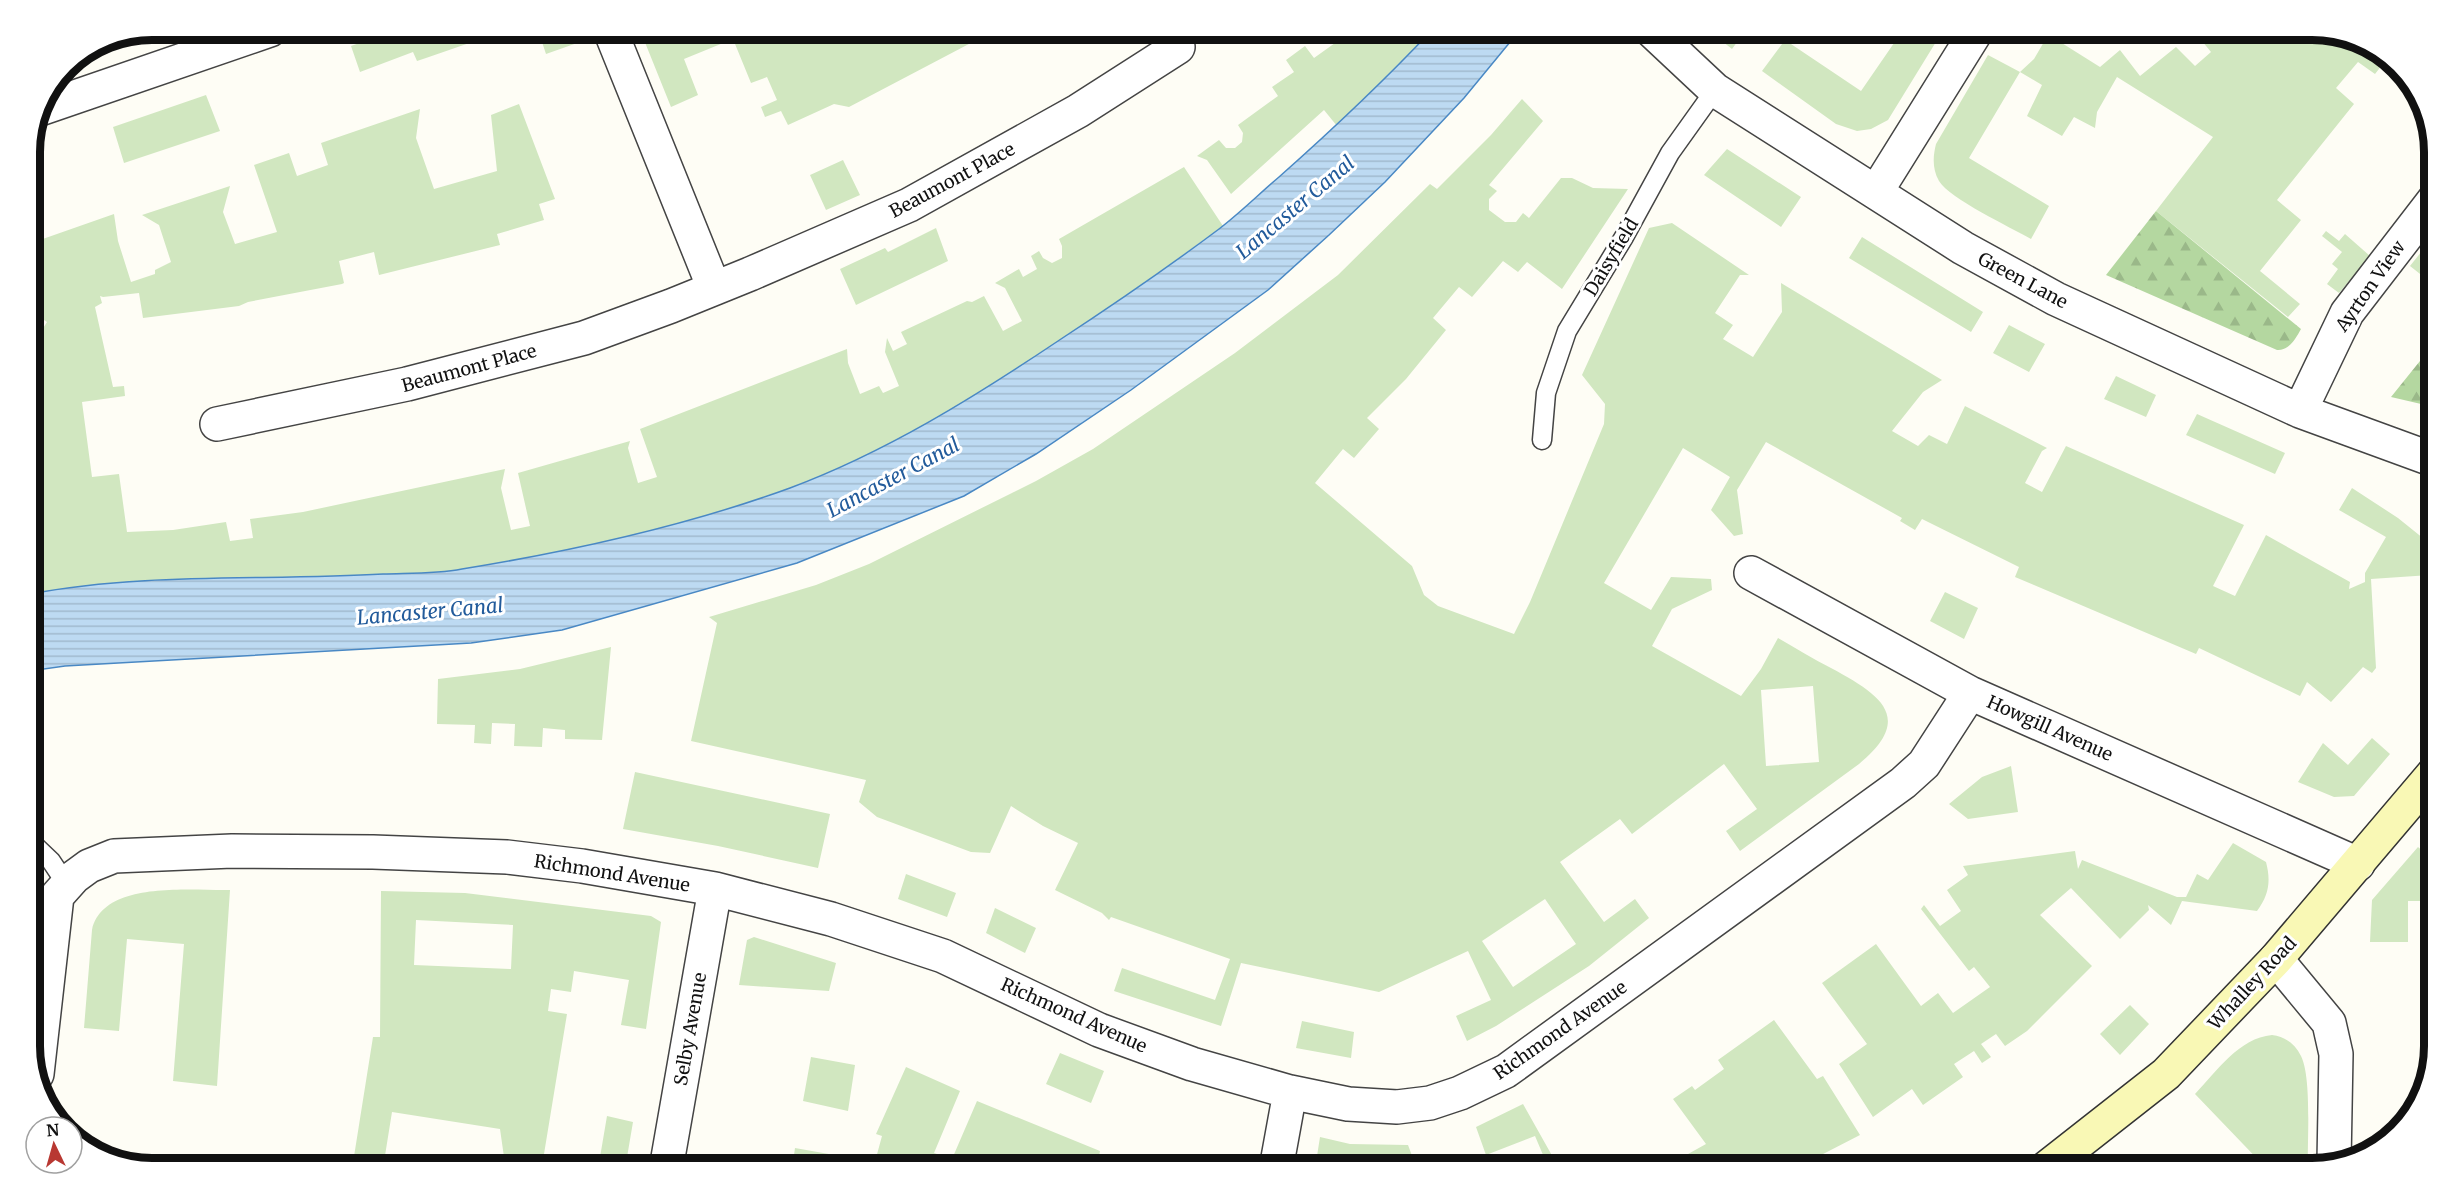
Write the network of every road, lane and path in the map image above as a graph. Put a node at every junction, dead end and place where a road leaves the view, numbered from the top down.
1 (241, 40) edge
2 (614, 40) edge
3 (1662, 40) edge
4 (1971, 40) edge
5 (1178, 47) dead end
6 (1715, 90) junction
7 (51, 105) edge
8 (1876, 192) junction
9 (2423, 214) edge
10 (714, 288) junction
11 (2300, 411) junction
12 (218, 424) dead end
13 (1542, 440) dead end
14 (2423, 456) edge
15 (1751, 573) dead end
16 (1971, 693) junction
17 (2424, 785) edge
18 (41, 851) edge
19 (2358, 864) junction
20 (67, 885) junction
21 (715, 889) junction
22 (2276, 959) junction
23 (41, 1038) edge
24 (1290, 1092) junction
25 (2334, 1156) edge
26 (668, 1158) edge
27 (1278, 1158) edge
28 (2059, 1158) edge

1 - 7 street
2 - 10 street
3 - 6 street, Green Lane
4 - 8 street
5 - 10 street, Beaumont Place
6 - 8 street, Green Lane
6 - 13 lane, Daisyfield
8 - 11 street, Green Lane
9 - 11 street, Ayrton View
10 - 12 street, Beaumont Place
11 - 14 street, Green Lane
15 - 16 street, Howgill Avenue
16 - 19 street, Howgill Avenue
16 - 24 street, Richmond Avenue
17 - 19 street, Whalley Road
18 - 20 lane
19 - 22 street, Whalley Road
20 - 21 street, Richmond Avenue
20 - 23 street
21 - 24 street, Richmond Avenue
21 - 26 street, Selby Avenue
22 - 25 street
22 - 28 street, Whalley Road
24 - 27 street

